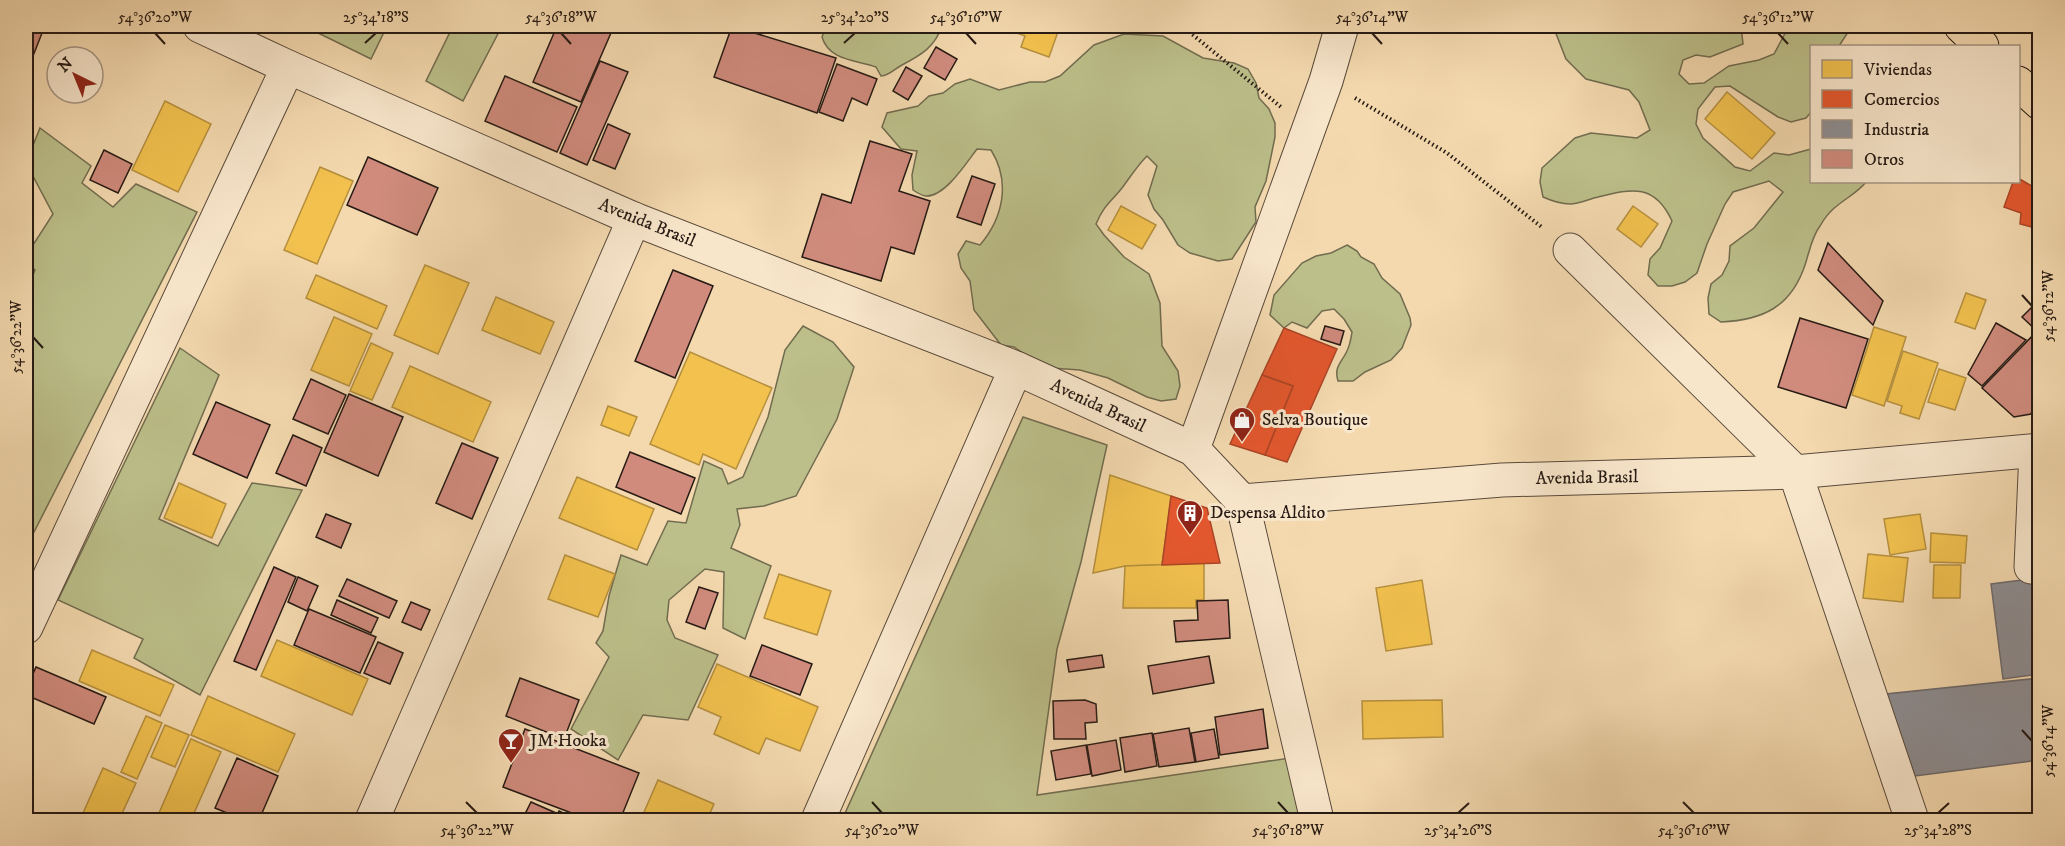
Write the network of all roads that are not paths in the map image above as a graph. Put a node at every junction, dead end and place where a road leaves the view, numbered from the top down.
1 (200, 26) edge
2 (1342, 26) edge
3 (1961, 26) edge
4 (1981, 45) edge
5 (288, 67) junction
6 (2020, 84) edge
7 (2040, 104) edge
8 (634, 219) junction
9 (1570, 250) road end
10 (1016, 368) junction
11 (1193, 449) junction
12 (2038, 450) edge
13 (1795, 472) junction
14 (1242, 501) junction
15 (2031, 567) dead end
16 (26, 627) edge
17 (372, 820) edge
18 (818, 820) edge
19 (1317, 820) edge
20 (1912, 820) edge

1 - 5 street, Avenida Brasil
2 - 11 street
3 - 4 main road
5 - 8 street, Avenida Brasil
5 - 16 street
6 - 7 main road
8 - 10 street, Avenida Brasil
8 - 17 street
9 - 13 street
10 - 11 street, Avenida Brasil
10 - 18 street
11 - 14 street, Avenida Brasil
12 - 13 street, Avenida Brasil
12 - 15 street
13 - 14 street, Avenida Brasil
13 - 20 street
14 - 19 street

